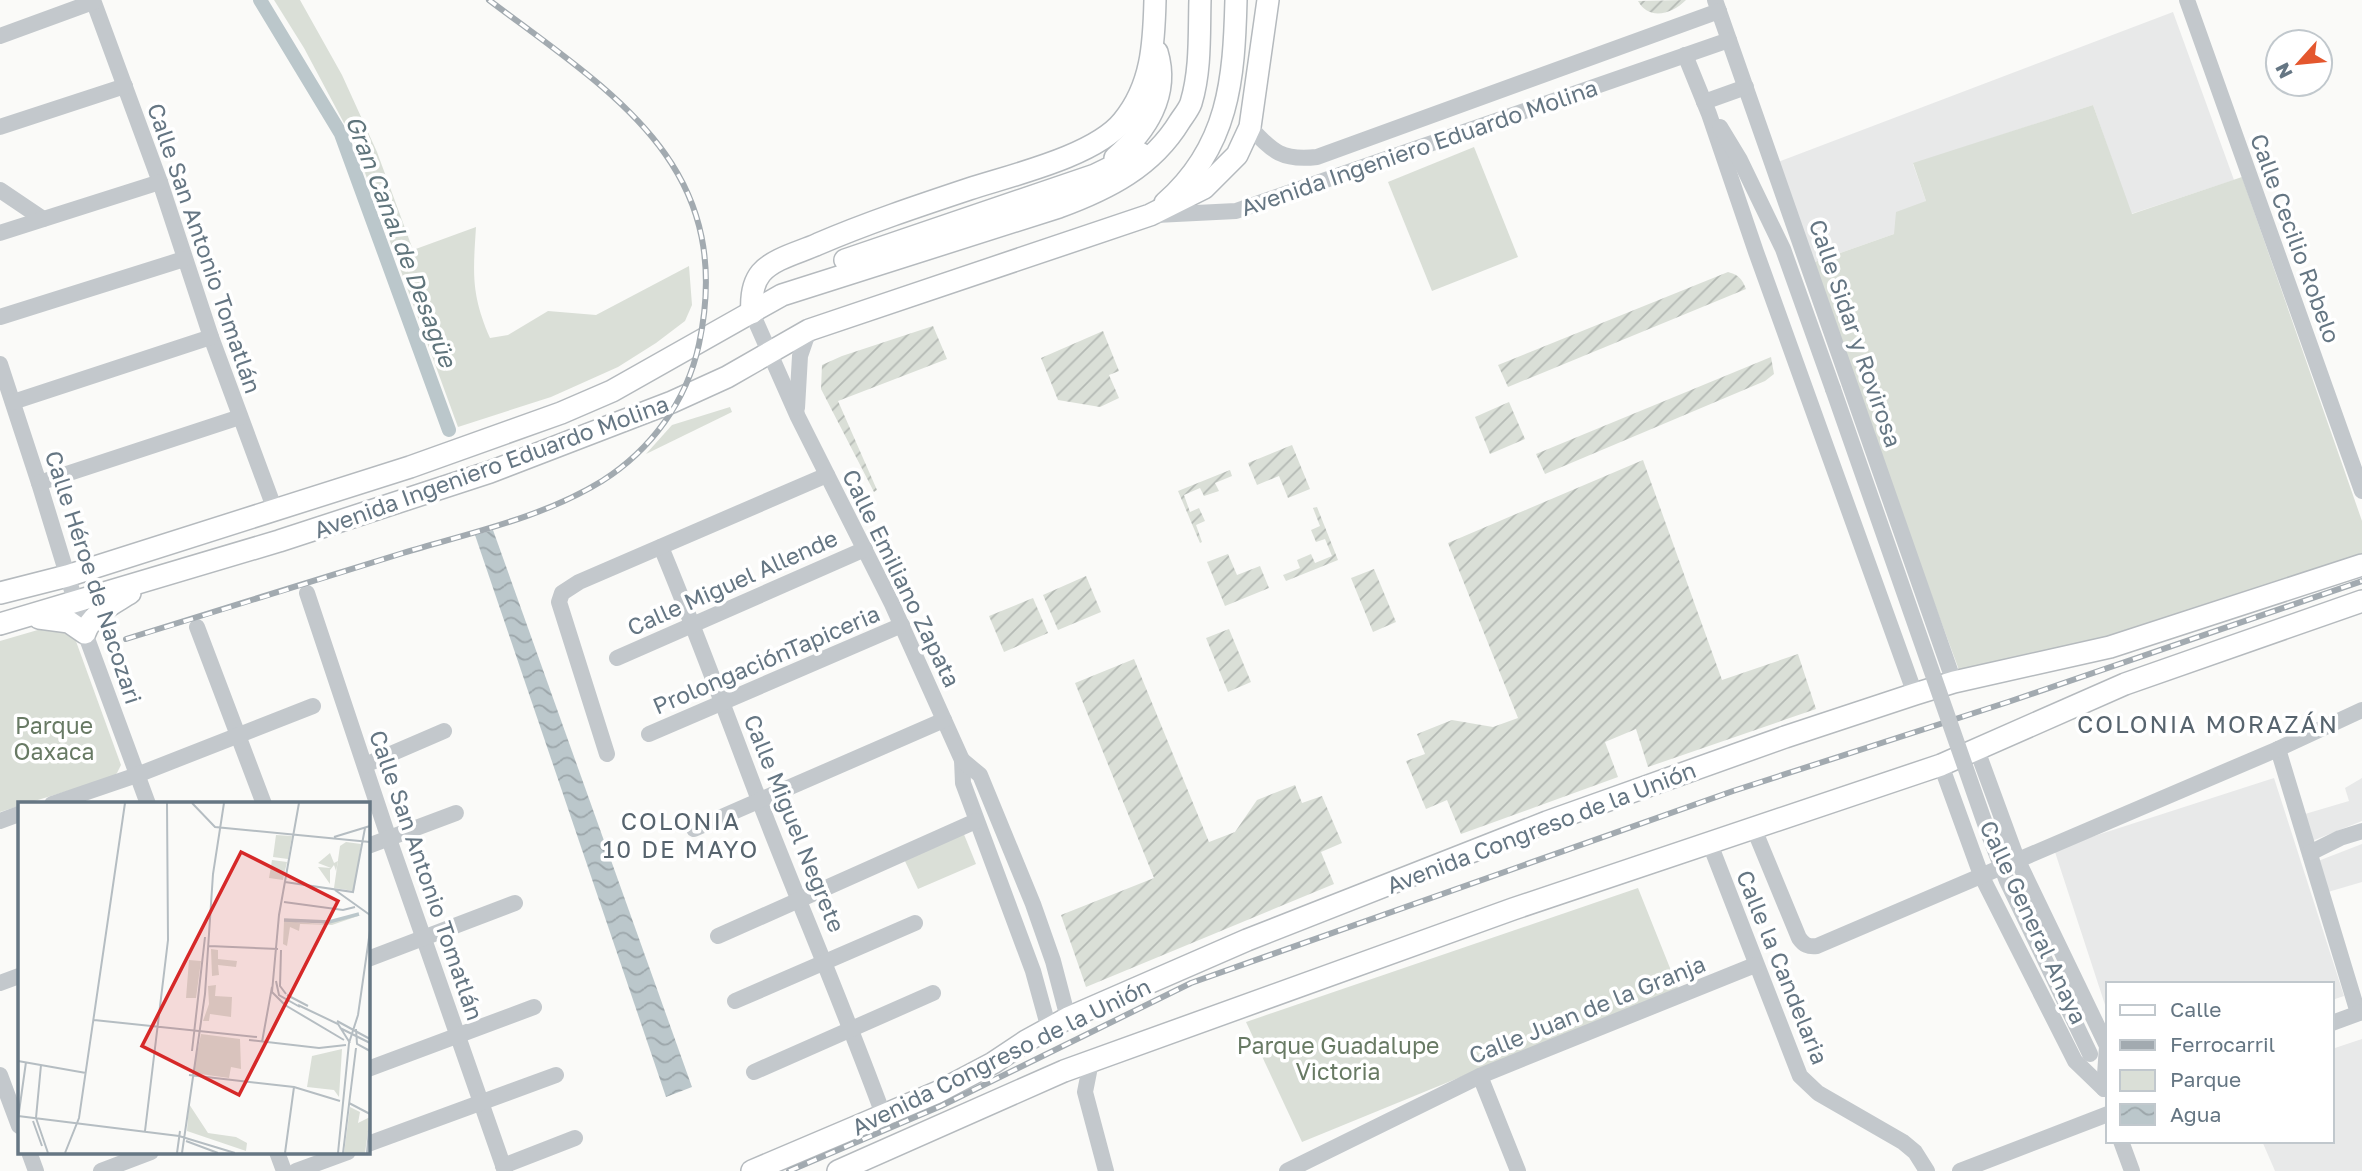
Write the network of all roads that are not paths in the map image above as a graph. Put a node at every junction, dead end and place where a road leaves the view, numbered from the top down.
1 (1155, 0) edge
2 (1200, 0) edge
3 (1236, 0) edge
4 (1268, 0) edge
5 (2187, 0) edge
6 (93, 1) edge
7 (1717, 6) edge
8 (0, 36) edge
9 (1729, 40) junction
10 (1154, 44) junction
11 (1685, 55) junction
12 (125, 86) junction
13 (1746, 87) junction
14 (1707, 108) junction
15 (0, 127) edge
16 (1250, 127) junction
17 (1172, 134) junction
18 (1762, 134) junction
19 (1095, 175) junction
20 (160, 182) junction
21 (0, 190) edge
22 (1150, 215) junction
23 (43, 219) junction
24 (0, 233) edge
25 (1783, 249) junction
26 (184, 258) junction
27 (782, 295) junction
28 (752, 313) junction
29 (0, 317) edge
30 (809, 330) junction
31 (211, 337) junction
32 (769, 354) junction
33 (0, 364) edge
34 (13, 402) junction
35 (240, 417) junction
36 (798, 417) junction
37 (827, 475) junction
38 (39, 483) junction
39 (2362, 491) edge
40 (275, 510) junction
41 (661, 547) junction
42 (865, 549) junction
43 (2362, 565) edge
44 (67, 576) junction
45 (147, 582) junction
46 (0, 593) edge
47 (307, 593) dead end
48 (2362, 601) edge
49 (75, 603) junction
50 (23, 617) junction
51 (0, 624) edge
52 (902, 625) junction
53 (694, 626) junction
54 (197, 627) dead end
55 (85, 633) junction
56 (617, 658) dead end
57 (1954, 682) junction
58 (1915, 694) junction
59 (724, 703) junction
60 (313, 706) dead end
61 (2362, 710) edge
62 (944, 720) junction
63 (444, 731) dead end
64 (649, 734) dead end
65 (239, 736) junction
66 (2278, 749) junction
67 (1977, 750) junction
68 (607, 754) dead end
69 (962, 760) junction
70 (365, 765) junction
71 (1941, 765) junction
72 (138, 775) junction
73 (760, 801) junction
74 (55, 802) edge
75 (148, 802) edge
76 (264, 802) edge
77 (456, 813) dead end
78 (18, 814) edge
79 (0, 821) edge
80 (976, 821) junction
81 (1754, 829) junction
82 (694, 830) dead end
83 (2362, 831) edge
84 (389, 839) junction
85 (1710, 844) junction
86 (369, 846) edge
87 (2310, 853) junction
88 (2017, 859) junction
89 (1981, 875) junction
90 (799, 898) junction
91 (515, 903) dead end
92 (915, 923) dead end
93 (718, 936) dead end
94 (424, 938) junction
95 (369, 959) edge
96 (826, 962) junction
97 (1755, 965) junction
98 (18, 976) edge
99 (0, 983) edge
100 (933, 992) dead end
101 (735, 1001) dead end
102 (534, 1007) dead end
103 (2360, 1013) edge
104 (2334, 1022) edge
105 (1058, 1023) junction
106 (852, 1029) junction
107 (458, 1036) junction
108 (2106, 1044) edge
109 (2090, 1054) joint
110 (1091, 1062) junction
111 (369, 1069) edge
112 (754, 1072) dead end
113 (0, 1075) edge
114 (556, 1075) dead end
115 (1480, 1076) junction
116 (8, 1091) edge
117 (2106, 1096) edge
118 (481, 1102) junction
119 (2106, 1115) edge
120 (884, 1117) junction
121 (18, 1123) edge
122 (575, 1138) dead end
123 (2122, 1143) edge
124 (369, 1144) edge
125 (30, 1154) edge
126 (146, 1154) edge
127 (278, 1154) edge
128 (343, 1154) edge
129 (504, 1168) edge
130 (36, 1171) edge
131 (101, 1171) edge
132 (284, 1171) edge
133 (296, 1171) edge
134 (752, 1171) edge
135 (838, 1171) edge
136 (1106, 1171) edge
137 (1287, 1171) edge
138 (1518, 1171) edge
139 (1927, 1171) edge
140 (1960, 1171) edge
141 (2132, 1171) edge

1 - 10 main road
2 - 17 main road, Avenida Ingeniero Eduardo Molina
3 - 22 main road
4 - 16 main road
5 - 39 street, Calle Cecilio Robelo
6 - 8 street
6 - 12 street, Calle San Antonio Tomatlán
7 - 9 street, Calle Sidar y Rovirosa
7 - 16 street, Avenida Ingeniero Eduardo Molina
9 - 11 street, Avenida Ingeniero Eduardo Molina
9 - 13 street, Calle Sidar y Rovirosa
10 - 19 main road
10 - 28 main road
11 - 14 street
11 - 22 street, Avenida Ingeniero Eduardo Molina
12 - 15 street
12 - 20 street, Calle San Antonio Tomatlán
13 - 14 street
13 - 18 street, Calle Sidar y Rovirosa
14 - 25 street
14 - 58 street
16 - 22 main road
17 - 19 main road
17 - 27 main road, Avenida Ingeniero Eduardo Molina
18 - 25 street
18 - 57 street, Calle Sidar y Rovirosa
19 - 27 main road
20 - 23 street
20 - 26 street, Calle San Antonio Tomatlán
21 - 23 street
22 - 30 main road, Avenida Ingeniero Eduardo Molina
23 - 24 street
25 - 109 street, Calle Sidar y Rovirosa, bridge
26 - 29 street
26 - 31 street, Calle San Antonio Tomatlán
27 - 28 main road, Avenida Ingeniero Eduardo Molina
28 - 32 street, Calle Emiliano Zapata
28 - 40 main road, Avenida Ingeniero Eduardo Molina
30 - 32 main road, Avenida Ingeniero Eduardo Molina
30 - 36 street, Calle Emiliano Zapata
31 - 34 street
31 - 35 street, Calle San Antonio Tomatlán
32 - 36 street, Calle Emiliano Zapata
32 - 45 main road, Avenida Ingeniero Eduardo Molina
33 - 34 street, Calle Héroe de Nacozari
34 - 38 street, Calle Héroe de Nacozari
35 - 38 street
35 - 40 street, Calle San Antonio Tomatlán
36 - 37 street, Calle Emiliano Zapata
37 - 41 street
37 - 42 street, Calle Emiliano Zapata
38 - 44 street, Calle Héroe de Nacozari
40 - 44 main road, Avenida Ingeniero Eduardo Molina
41 - 53 street, Calle Miguel Negrete
41 - 68 street
42 - 52 street, Calle Emiliano Zapata
42 - 53 street, Calle Miguel Allende
43 - 57 main road, Avenida Congreso de la Unión
44 - 46 main road, Avenida Ingeniero Eduardo Molina
44 - 49 street, Calle Héroe de Nacozari
45 - 49 main road, Avenida Ingeniero Eduardo Molina
45 - 55 main road
47 - 70 street, Calle San Antonio Tomatlán
48 - 67 main road, Avenida Congreso de la Unión
49 - 50 main road, Avenida Ingeniero Eduardo Molina
49 - 55 street, Calle Héroe de Nacozari
50 - 51 main road, Avenida Ingeniero Eduardo Molina
50 - 55 main road
52 - 59 street, ProlongaciónTapiceria
52 - 62 street, Calle Emiliano Zapata
53 - 56 street, Calle Miguel Allende
53 - 59 street, Calle Miguel Negrete
54 - 65 street
55 - 72 street, Calle Héroe de Nacozari
57 - 58 main road, Avenida Congreso de la Unión
58 - 105 main road, Avenida Congreso de la Unión
59 - 64 street, ProlongaciónTapiceria
59 - 73 street, Calle Miguel Negrete
60 - 65 street
61 - 66 street
62 - 69 street, Calle Emiliano Zapata
62 - 73 street
63 - 70 street
65 - 72 street
65 - 76 street
66 - 87 street
66 - 88 street
67 - 71 main road, Avenida Congreso de la Unión
67 - 88 street, Calle General Anaya
69 - 80 street, Calle Emiliano Zapata
69 - 105 street, Calle Emiliano Zapata
70 - 84 street, Calle San Antonio Tomatlán
71 - 81 main road, Avenida Congreso de la Unión
71 - 89 street, Calle General Anaya
72 - 74 street
72 - 75 street, Calle Héroe de Nacozari
73 - 82 street
73 - 90 street, Calle Miguel Negrete
77 - 84 street
78 - 79 street
80 - 90 street
80 - 105 street, Calle Emiliano Zapata
81 - 85 main road, Avenida Congreso de la Unión
81 - 89 street
83 - 87 street
84 - 86 street
84 - 94 street, Calle San Antonio Tomatlán
85 - 97 street, Calle la Candelaria
85 - 110 main road, Avenida Congreso de la Unión
87 - 103 street
88 - 89 street
88 - 108 street, Calle General Anaya
89 - 117 street, Calle General Anaya
90 - 93 street
90 - 96 street, Calle Miguel Negrete
91 - 94 street
92 - 96 street
94 - 95 street
94 - 107 street, Calle San Antonio Tomatlán
96 - 101 street
96 - 106 street, Calle Miguel Negrete
97 - 115 street, Calle Juan de la Granja
97 - 139 street, Calle la Candelaria
98 - 99 street
100 - 106 street
102 - 107 street
103 - 104 street
105 - 120 main road, Avenida Congreso de la Unión
106 - 112 street
106 - 120 street, Calle Miguel Negrete
107 - 111 street
107 - 118 street, Calle San Antonio Tomatlán
109 - 117 street, Calle General Anaya
110 - 135 main road, Avenida Congreso de la Unión
110 - 136 street
113 - 116 street
114 - 118 street
115 - 137 street, Calle Juan de la Granja
115 - 138 street
116 - 121 street
118 - 124 street
118 - 129 street, Calle San Antonio Tomatlán
119 - 140 street
120 - 134 main road, Avenida Congreso de la Unión
122 - 129 street
123 - 141 street
125 - 130 street
126 - 131 street
127 - 132 street
128 - 133 street

